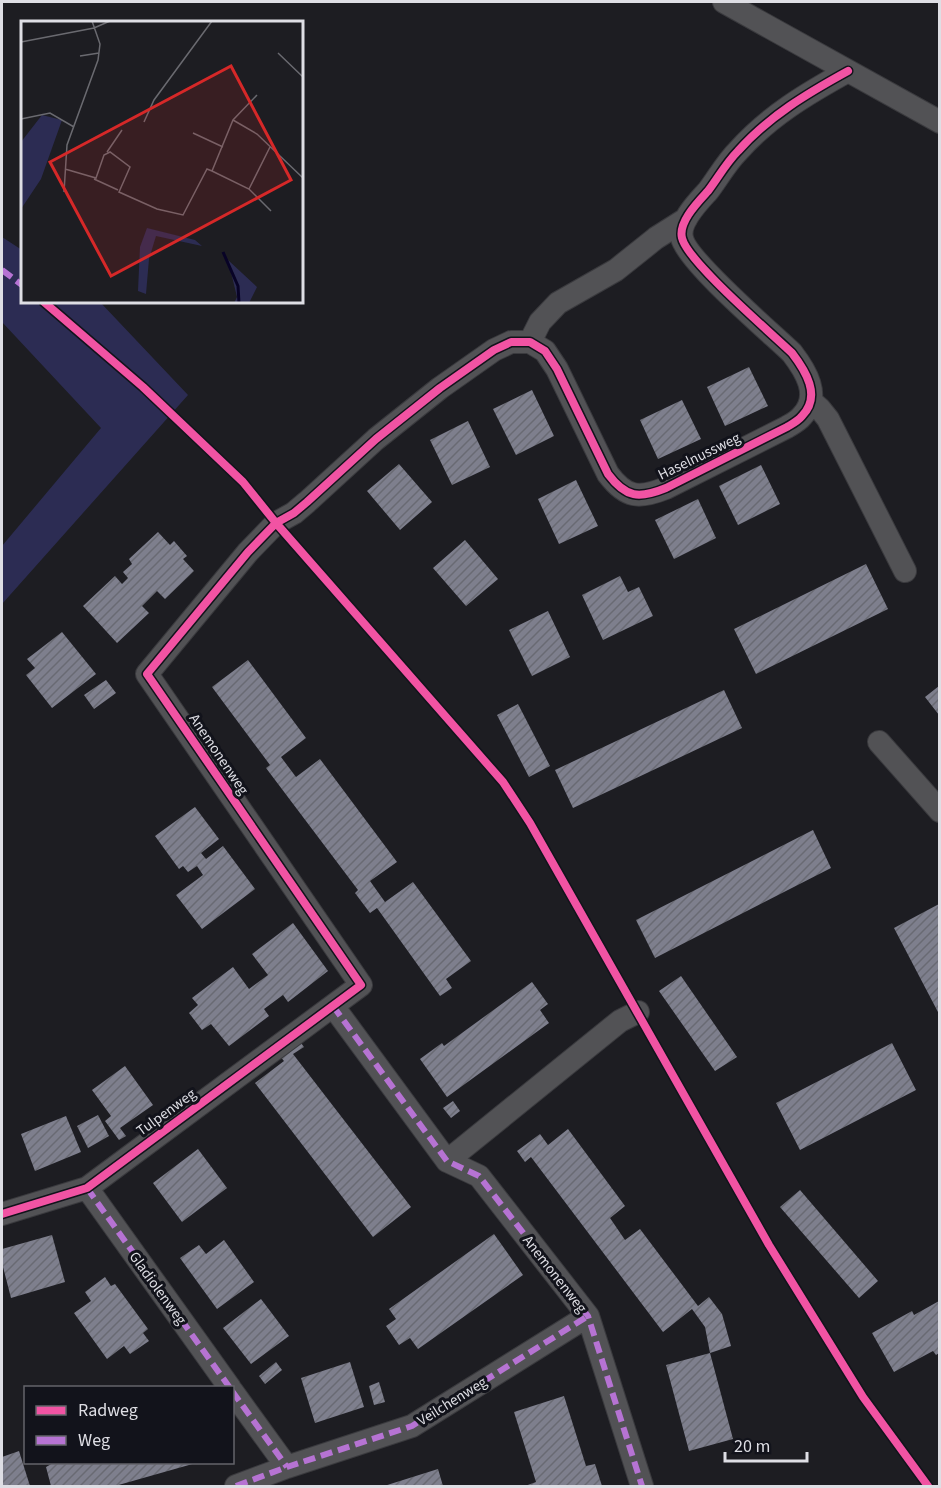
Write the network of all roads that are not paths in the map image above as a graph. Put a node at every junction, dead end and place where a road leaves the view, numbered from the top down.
1 (724, 2) edge
2 (848, 71) junction
3 (939, 122) edge
4 (686, 219) junction
5 (530, 342) junction
6 (811, 401) junction
7 (905, 571) dead end
8 (879, 742) dead end
9 (939, 811) edge
10 (333, 1006) junction
11 (638, 1012) dead end
12 (447, 1161) junction
13 (87, 1188) junction
14 (2, 1214) edge
15 (588, 1316) junction
16 (229, 1386) edge
17 (234, 1393) edge
18 (287, 1467) junction
19 (236, 1486) edge
20 (642, 1486) edge

1 - 2 street
2 - 3 street
2 - 4 street
4 - 5 street
4 - 6 street
5 - 6 street, Haselnussweg
5 - 10 street, Anemonenweg
6 - 7 street
8 - 9 street
10 - 12 street, Anemonenweg
10 - 13 street, Tulpenweg
11 - 12 street
12 - 15 street, Anemonenweg
13 - 14 street, Tulpenweg
13 - 16 street, Gladiolenweg
15 - 18 street, Veilchenweg
15 - 20 street, Anemonenweg
17 - 18 street, Gladiolenweg
18 - 19 street, Veilchenweg

